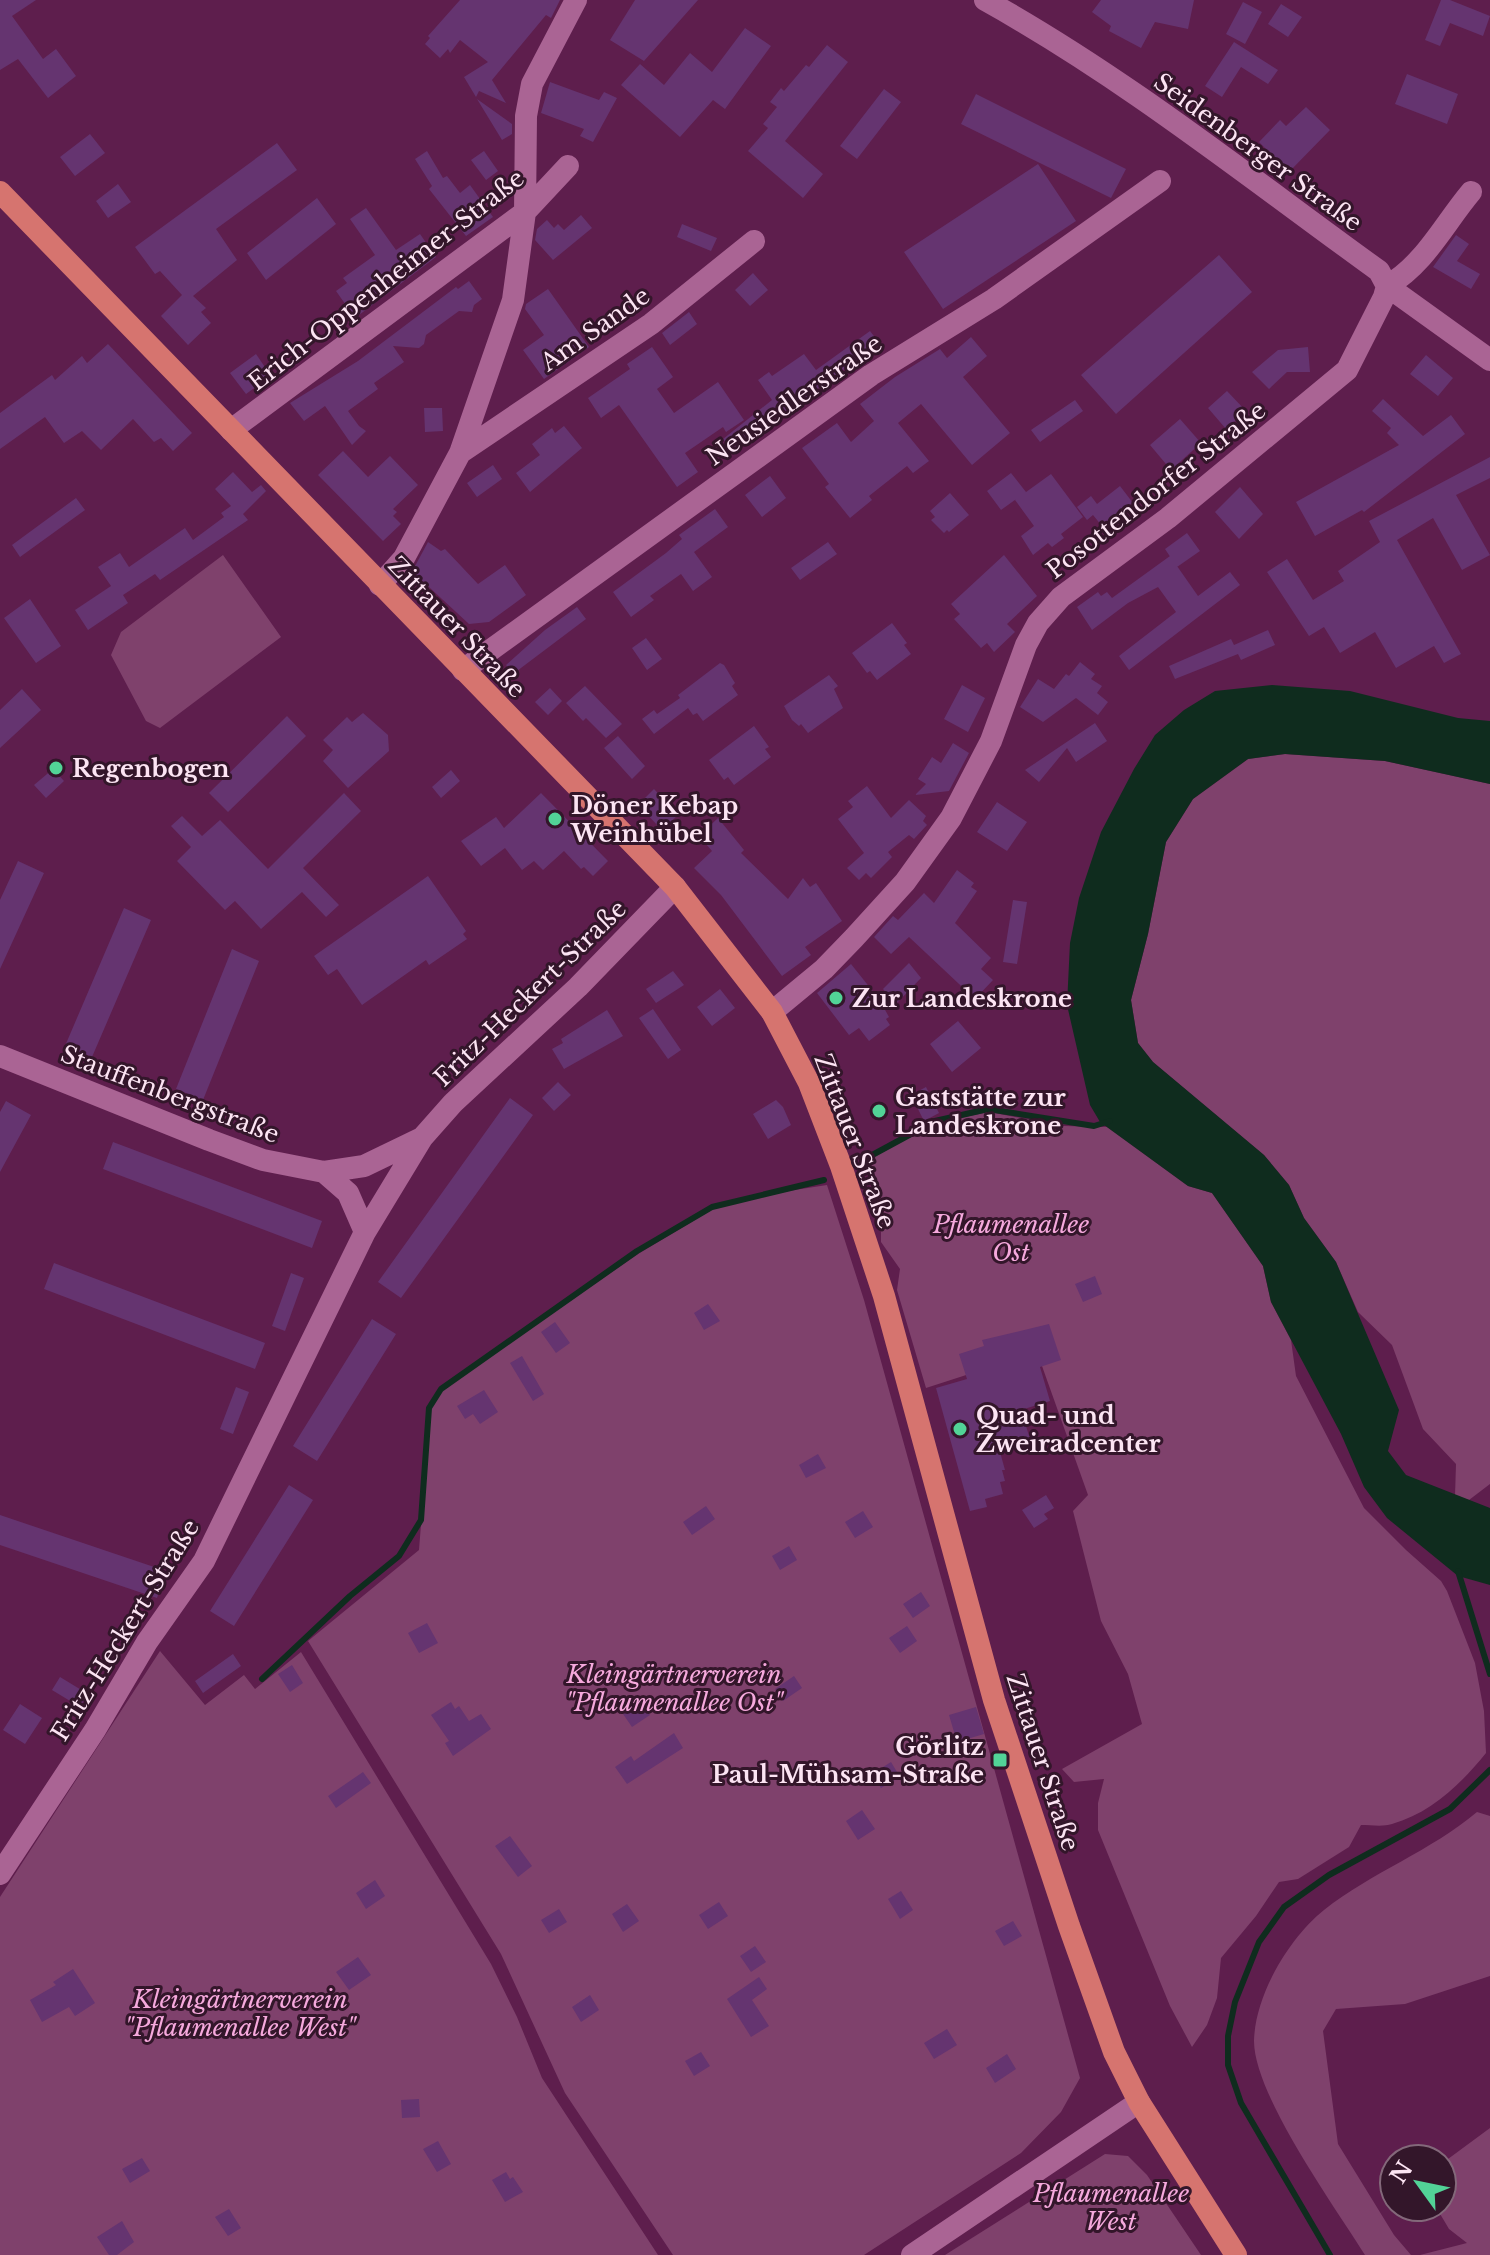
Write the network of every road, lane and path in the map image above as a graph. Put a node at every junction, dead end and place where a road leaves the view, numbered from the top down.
1 (576, 0) edge
2 (985, 0) edge
3 (568, 166) dead end
4 (1160, 181) dead end
5 (0, 192) edge
6 (1471, 192) dead end
7 (525, 212) junction
8 (754, 241) dead end
9 (1387, 286) junction
10 (1490, 360) edge
11 (231, 430) junction
12 (460, 453) junction
13 (380, 585) junction
14 (463, 670) junction
15 (675, 887) junction
16 (772, 1012) junction
17 (0, 1056) edge
18 (422, 1138) junction
19 (324, 1172) junction
20 (365, 1232) junction
21 (0, 1874) edge
22 (1139, 2102) junction
23 (912, 2255) edge
24 (1236, 2255) edge

1 - 7 street, Am Sande
2 - 9 street, Seidenberger Straße
3 - 7 street, Erich-Oppenheimer-Straße
4 - 14 street, Neusiedlerstraße
5 - 11 main road, Zittauer Straße
6 - 9 street
7 - 11 street, Erich-Oppenheimer-Straße
7 - 12 street, Am Sande
8 - 12 street, Am Sande
9 - 10 street, Seidenberger Straße
9 - 16 street, Posottendorfer Straße
11 - 13 main road, Zittauer Straße
12 - 13 street, Am Sande
13 - 14 main road, Zittauer Straße
14 - 15 main road, Zittauer Straße
15 - 16 main road, Zittauer Straße
15 - 18 street, Fritz-Heckert-Straße
16 - 22 main road, Zittauer Straße
17 - 19 street, Stauffenbergstraße
18 - 19 street, Fritz-Heckert-Straße
18 - 20 street, Fritz-Heckert-Straße
19 - 20 street
20 - 21 street, Fritz-Heckert-Straße
22 - 23 street
22 - 24 main road, Zittauer Straße

